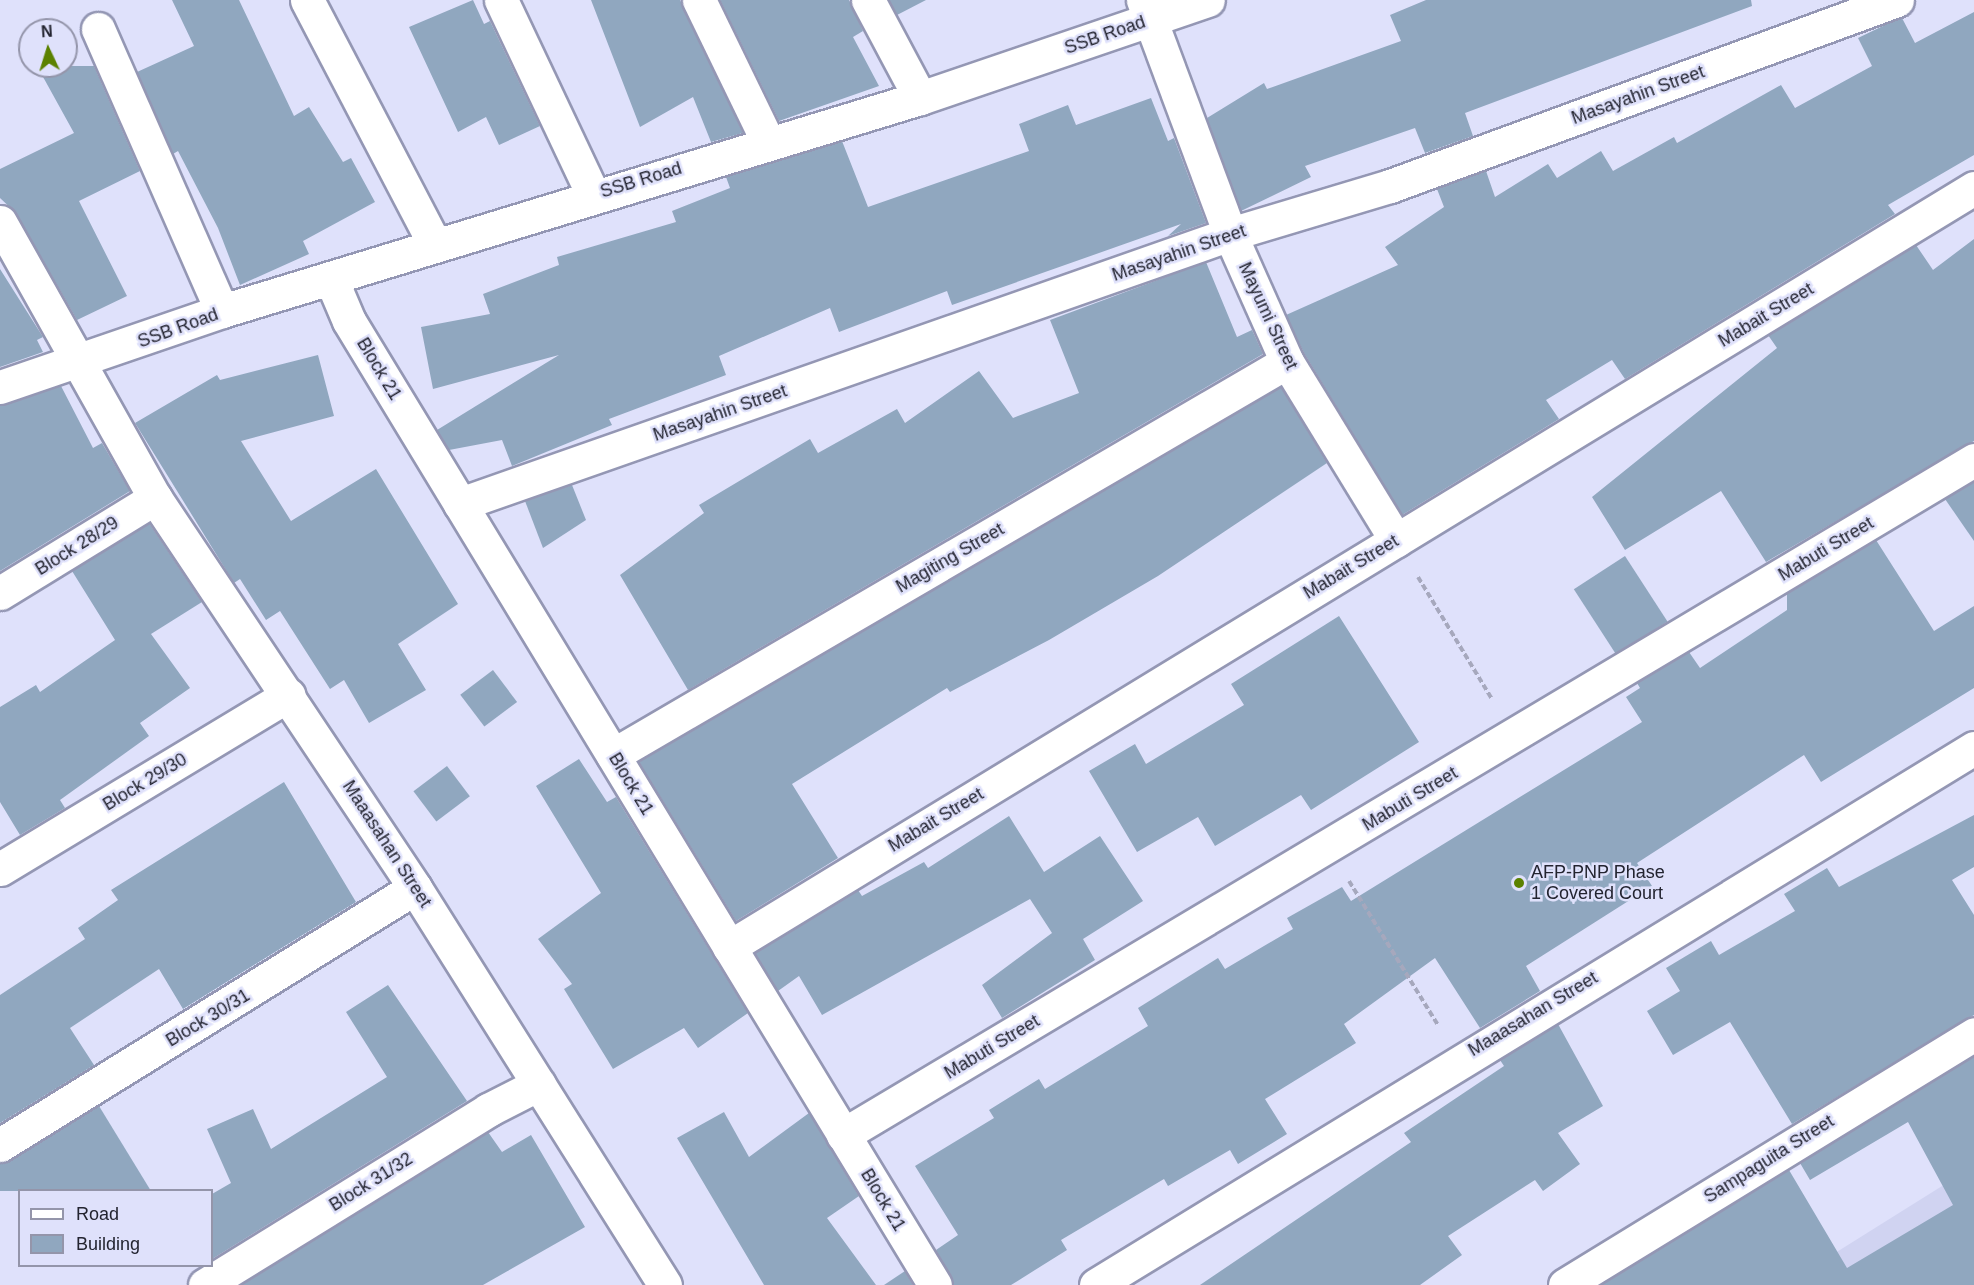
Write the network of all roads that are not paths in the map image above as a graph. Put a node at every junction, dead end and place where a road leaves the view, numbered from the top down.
1 (307, 0) edge
2 (501, 0) edge
3 (699, 0) edge
4 (868, 0) edge
5 (1208, 0) edge
6 (1897, 0) edge
7 (1150, 21) edge
8 (98, 29) dead end
9 (920, 98) junction
10 (768, 142) junction
11 (1974, 188) edge
12 (593, 195) junction
13 (0, 222) edge
14 (1230, 234) junction
15 (435, 245) junction
16 (332, 281) junction
17 (222, 311) junction
18 (1287, 362) junction
19 (76, 366) junction
20 (0, 387) edge
21 (1974, 460) edge
22 (155, 498) junction
23 (460, 504) junction
24 (1396, 540) junction
25 (0, 593) edge
26 (289, 694) junction
27 (1974, 748) edge
28 (613, 755) junction
29 (0, 869) edge
30 (416, 888) junction
31 (729, 947) junction
32 (1974, 1034) edge
33 (539, 1084) junction
34 (843, 1135) junction
35 (0, 1145) edge
36 (205, 1285) edge
37 (663, 1285) edge
38 (935, 1285) edge
39 (1096, 1285) edge
40 (1565, 1285) edge

1 - 15 street
2 - 12 street
3 - 10 street
4 - 9 street
5 - 7 street, SSB Road
6 - 14 street, Masayahin Street
7 - 9 street, SSB Road
7 - 14 street, Mayumi Street
8 - 17 street
9 - 10 street, SSB Road
10 - 12 street, SSB Road
11 - 24 street, Mabait Street
12 - 15 street, SSB Road
13 - 19 street
14 - 18 street, Mayumi Street
14 - 23 street, Masayahin Street
15 - 16 street, SSB Road
16 - 17 street, SSB Road
16 - 23 street, Block 21
17 - 19 street, SSB Road
18 - 24 street, Mayumi Street
18 - 28 street, Magiting Street
19 - 20 street
19 - 22 street, Maaasahan Street
21 - 34 street, Mabuti Street
22 - 25 street, Block 28/29
22 - 26 street, Maaasahan Street
23 - 28 street, Block 21
24 - 31 street, Mabait Street
26 - 29 street, Block 29/30
26 - 30 street, Maaasahan Street
27 - 39 street, Maaasahan Street
28 - 31 street, Block 21
30 - 33 street, Maaasahan Street
30 - 35 street, Block 30/31
31 - 34 street, Block 21
32 - 40 street, Sampaguita Street
33 - 36 street, Block 31/32
33 - 37 street, Maaasahan Street
34 - 38 street, Block 21

